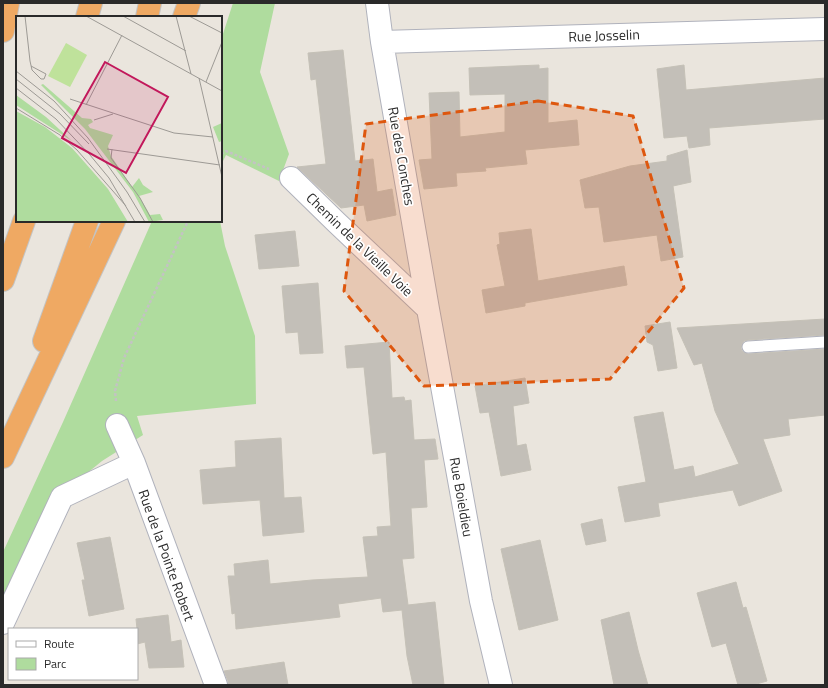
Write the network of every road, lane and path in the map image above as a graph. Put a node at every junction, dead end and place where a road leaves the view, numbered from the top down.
1 (8, 3) edge
2 (91, 3) edge
3 (150, 3) edge
4 (189, 3) edge
5 (377, 3) edge
6 (87, 16) edge
7 (147, 16) edge
8 (184, 16) edge
9 (825, 29) edge
10 (3, 31) edge
11 (382, 42) junction
12 (222, 153) edge
13 (291, 178) joint
14 (24, 222) edge
15 (86, 222) edge
16 (114, 222) edge
17 (188, 222) edge
18 (3, 280) edge
19 (428, 309) junction
20 (825, 342) edge
21 (748, 347) dead end
22 (116, 425) joint
23 (4, 455) edge
24 (134, 464) junction
25 (3, 623) edge
26 (216, 685) edge
27 (501, 685) edge

1 - 10 highway
2 - 6 highway
3 - 7 highway
4 - 8 highway
5 - 11 street, Rue des Conches
9 - 11 street, Rue Josselin
11 - 19 street, Rue des Conches
12 - 13 path
13 - 19 street, Chemin de la Vieille Voie
14 - 18 highway
15 - 23 highway
16 - 23 highway
17 - 22 path
19 - 27 street, Rue Boieldieu
20 - 21 lane
22 - 24 street, Rue de la Pointe Robert
24 - 25 street
24 - 26 street, Rue de la Pointe Robert

